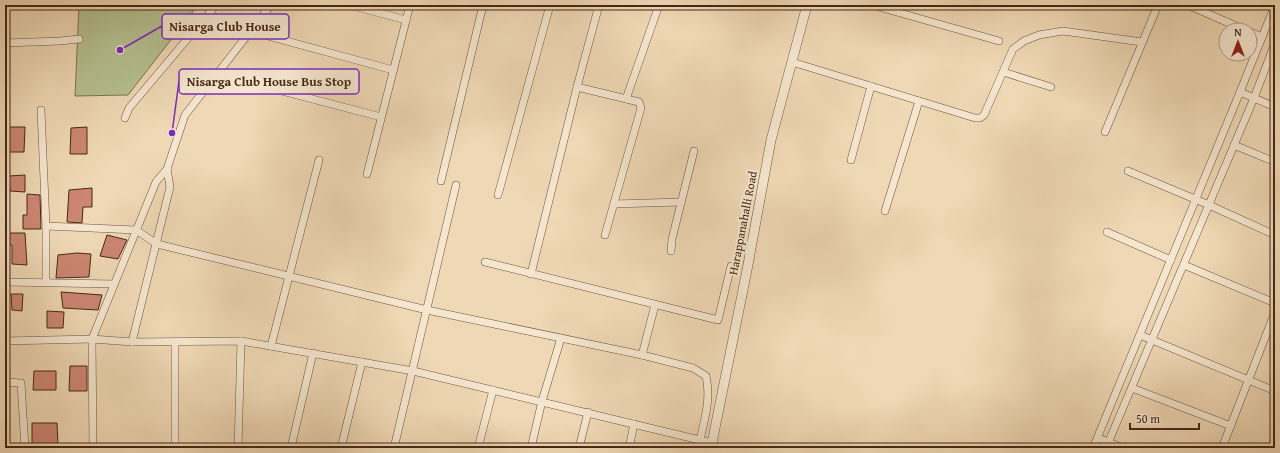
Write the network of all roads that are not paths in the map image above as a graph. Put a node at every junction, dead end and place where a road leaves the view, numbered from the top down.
1 (216, 5) edge
2 (271, 5) edge
3 (350, 5) edge
4 (410, 5) edge
5 (483, 5) edge
6 (550, 5) edge
7 (599, 5) edge
8 (659, 5) edge
9 (807, 5) edge
10 (872, 5) edge
11 (1158, 5) edge
12 (1188, 5) edge
13 (1275, 5) edge
14 (406, 20) junction
15 (1227, 22) edge
16 (250, 31) junction
17 (1258, 35) edge
18 (1262, 37) junction
19 (80, 39) dead end
20 (999, 41) dead end
21 (1142, 42) junction
22 (5, 43) edge
23 (1274, 47) edge
24 (792, 62) junction
25 (393, 70) junction
26 (1003, 72) junction
27 (217, 74) junction
28 (871, 86) junction
29 (577, 87) junction
30 (1051, 87) dead end
31 (1240, 92) junction
32 (1254, 98) junction
33 (626, 99) junction
34 (919, 101) junction
35 (1275, 107) edge
36 (41, 110) dead end
37 (381, 117) junction
38 (125, 118) dead end
39 (1105, 132) dead end
40 (1234, 145) junction
41 (694, 151) dead end
42 (319, 160) dead end
43 (851, 160) dead end
44 (1275, 162) edge
45 (167, 169) junction
46 (1128, 172) dead end
47 (367, 174) dead end
48 (441, 181) dead end
49 (456, 185) dead end
50 (498, 195) dead end
51 (1196, 199) junction
52 (681, 202) junction
53 (614, 204) junction
54 (1209, 205) junction
55 (885, 211) dead end
56 (46, 226) junction
57 (136, 230) junction
58 (1107, 232) dead end
59 (605, 235) dead end
60 (1275, 235) edge
61 (157, 244) junction
62 (671, 251) dead end
63 (1171, 260) junction
64 (485, 262) dead end
65 (1184, 265) junction
66 (731, 266) dead end
67 (531, 274) junction
68 (290, 276) junction
69 (5, 282) edge
70 (46, 282) junction
71 (114, 284) junction
72 (1275, 304) edge
73 (655, 305) junction
74 (427, 310) junction
75 (1275, 312) edge
76 (1140, 335) junction
77 (561, 338) junction
78 (92, 339) junction
79 (1151, 340) junction
80 (5, 341) edge
81 (241, 341) junction
82 (132, 342) junction
83 (175, 342) junction
84 (271, 346) junction
85 (312, 354) junction
86 (642, 355) junction
87 (362, 362) junction
88 (413, 371) junction
89 (1249, 381) junction
90 (5, 382) edge
91 (1132, 388) junction
92 (492, 390) junction
93 (1275, 391) edge
94 (542, 401) junction
95 (588, 412) junction
96 (634, 424) junction
97 (1231, 426) junction
98 (1098, 438) junction
99 (700, 440) junction
100 (712, 445) edge
101 (1107, 445) edge
102 (24, 448) edge
103 (93, 448) edge
104 (175, 448) edge
105 (238, 448) edge
106 (291, 448) edge
107 (341, 448) edge
108 (394, 448) edge
109 (478, 448) edge
110 (531, 448) edge
111 (579, 448) edge
112 (629, 448) edge
113 (1094, 448) edge
114 (1123, 448) edge
115 (1222, 448) edge

1 - 38 street
2 - 16 street
3 - 14 street
4 - 14 street
5 - 48 street
6 - 50 street
7 - 29 street
8 - 33 street
9 - 24 street, Harappanahalli Road
10 - 20 street
11 - 21 street
12 - 15 street
13 - 18 street
14 - 25 street
16 - 25 street
16 - 27 street
17 - 18 street
18 - 31 street
19 - 22 street
21 - 26 street
21 - 39 street
23 - 32 street
24 - 28 street
24 - 100 street, Harappanahalli Road
25 - 37 street
26 - 30 street
26 - 34 street
27 - 37 street
27 - 45 street
28 - 34 street
28 - 43 street
29 - 33 street
29 - 67 street
31 - 32 street
31 - 51 street
32 - 35 street
32 - 40 street
33 - 53 street
34 - 55 street
36 - 56 street
37 - 47 street
40 - 44 street
40 - 54 street
41 - 52 street
42 - 68 street
45 - 57 street
45 - 61 street
46 - 51 street
49 - 74 street
51 - 54 street
51 - 63 street
52 - 53 street
52 - 62 street
53 - 59 street
54 - 60 street
54 - 65 street
56 - 57 street
56 - 70 street
57 - 61 street
57 - 71 street
58 - 63 street
61 - 68 street
61 - 82 street
63 - 76 street
64 - 67 street
65 - 72 street
65 - 79 street
66 - 73 street
67 - 73 street
68 - 74 street
68 - 84 street
69 - 70 street
70 - 71 street
71 - 78 street
73 - 86 street
74 - 77 street
74 - 88 street
75 - 89 street
76 - 79 street
76 - 98 street
77 - 86 street
77 - 94 street
78 - 80 street
78 - 82 street
78 - 103 street
79 - 89 street
79 - 91 street
81 - 83 street
81 - 84 street
81 - 105 street
82 - 83 street
83 - 104 street
84 - 85 street
85 - 87 street
85 - 106 street
86 - 99 street
87 - 88 street
87 - 107 street
88 - 92 street
88 - 108 street
89 - 93 street
89 - 97 street
90 - 102 street
91 - 97 street
91 - 101 street
92 - 94 street
92 - 109 street
94 - 95 street
94 - 110 street
95 - 96 street
95 - 111 street
96 - 99 street
96 - 112 street
97 - 115 street
98 - 101 street
98 - 113 street
99 - 100 street
101 - 114 street

